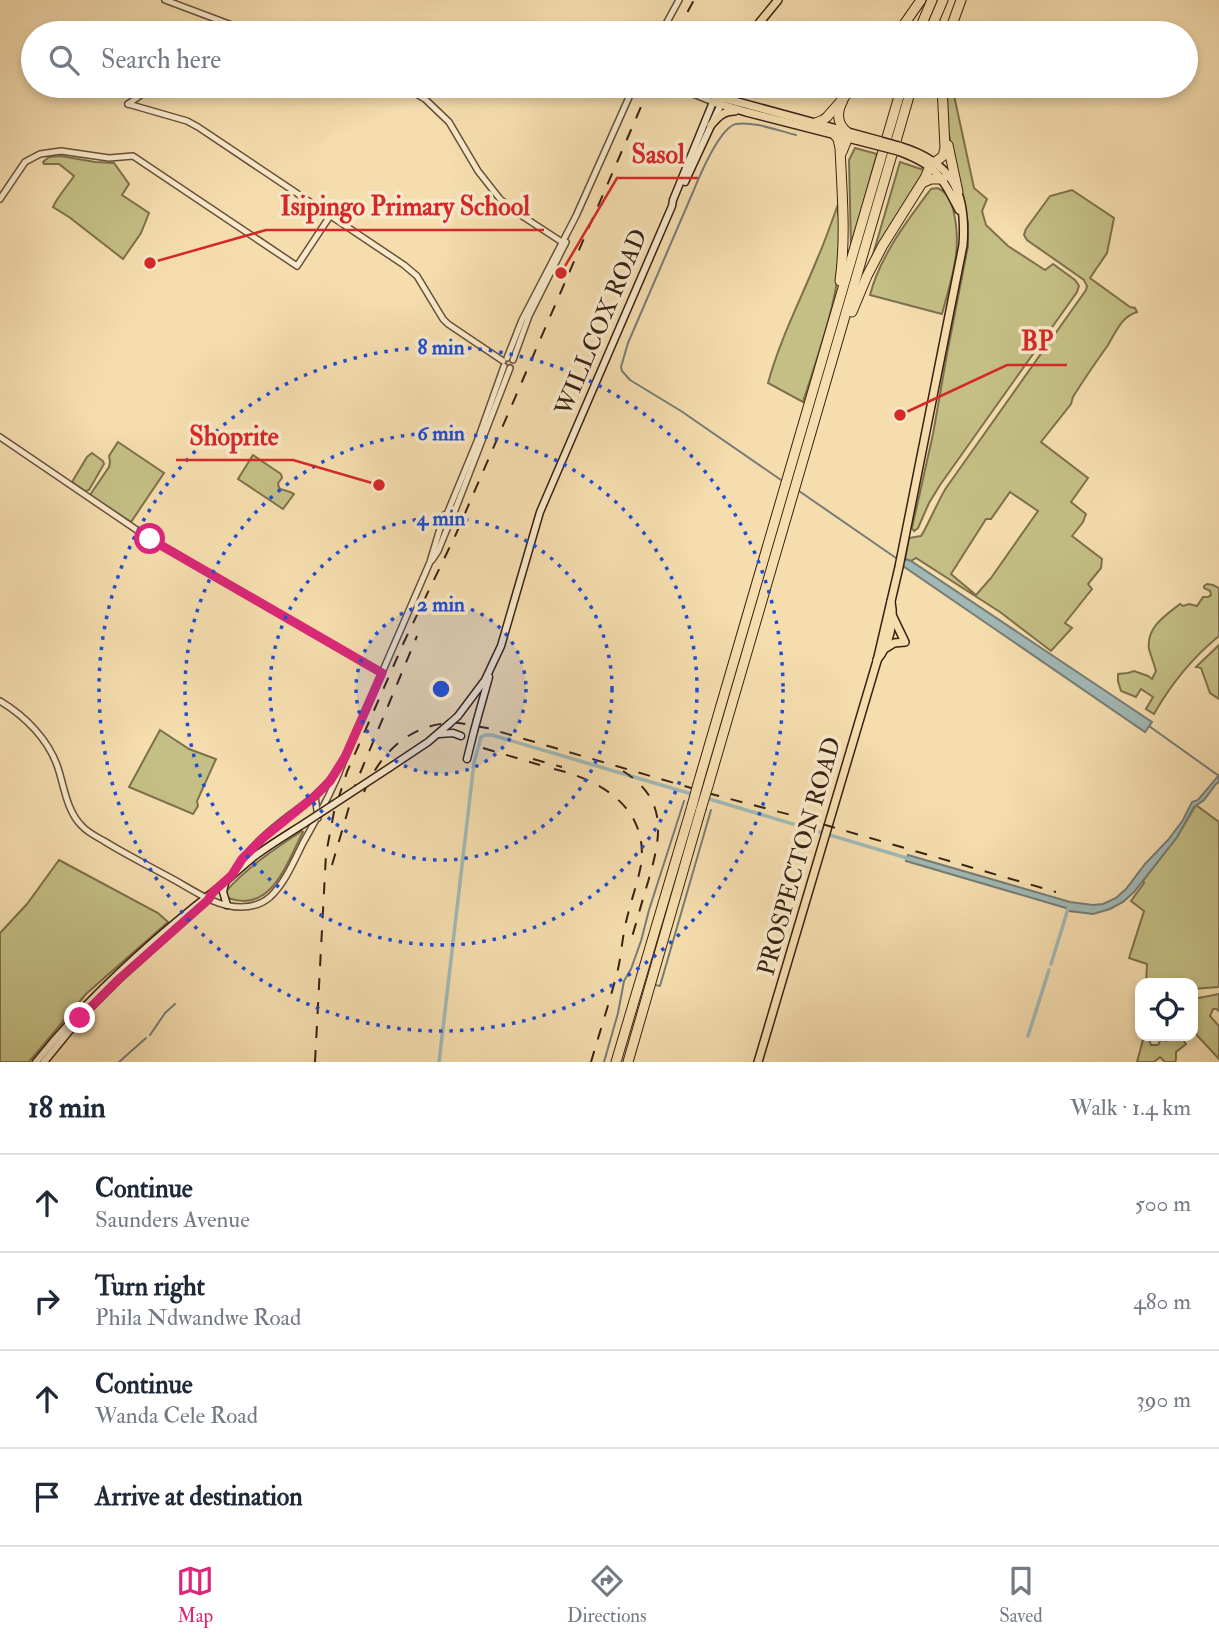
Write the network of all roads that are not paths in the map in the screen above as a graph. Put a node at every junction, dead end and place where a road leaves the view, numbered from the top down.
1 (165, 0) edge
2 (679, 0) edge
3 (778, 0) edge
4 (920, 0) edge
5 (932, 0) edge
6 (943, 0) edge
7 (961, 0) edge
8 (220, 21) edge
9 (668, 21) edge
10 (760, 21) edge
11 (906, 21) edge
12 (923, 21) edge
13 (934, 21) edge
14 (953, 21) edge
15 (137, 98) edge
16 (423, 98) edge
17 (629, 98) edge
18 (712, 98) edge
19 (715, 98) edge
20 (898, 98) edge
21 (908, 98) edge
22 (943, 98) edge
23 (719, 100) junction
24 (843, 100) joint
25 (746, 112) junction
26 (813, 124) junction
27 (711, 125) junction
28 (945, 129) junction
29 (834, 134) junction
30 (848, 134) junction
31 (840, 158) junction
32 (933, 164) junction
33 (943, 179) junction
34 (922, 183) junction
35 (958, 192) junction
36 (0, 200) edge
37 (673, 206) junction
38 (961, 214) junction
39 (330, 216) junction
40 (563, 243) junction
41 (837, 307) junction
42 (834, 353) junction
43 (508, 362) junction
44 (0, 437) edge
45 (891, 601) junction
46 (892, 615) junction
47 (885, 648) junction
48 (877, 661) junction
49 (492, 665) junction
50 (382, 673) junction
51 (0, 701) edge
52 (439, 734) junction
53 (461, 736) dead end
54 (345, 757) junction
55 (467, 759) dead end
56 (703, 785) junction
57 (315, 796) junction
58 (696, 808) junction
59 (317, 818) junction
60 (232, 875) junction
61 (225, 881) junction
62 (206, 899) junction
63 (227, 905) junction
64 (36, 1062) edge
65 (44, 1062) edge
66 (616, 1062) edge
67 (628, 1062) edge
68 (758, 1062) edge

1 - 8 street
2 - 9 street
3 - 10 main road
4 - 11 highway
5 - 12 highway
6 - 13 highway
7 - 14 highway
15 - 39 street
16 - 40 street
17 - 40 street
18 - 23 street
19 - 23 street
20 - 41 highway
21 - 42 highway
22 - 28 highway
23 - 25 main road
23 - 26 main road
23 - 27 main road, WILLCOX ROAD
23 - 37 main road, WILLCOX ROAD
24 - 26 highway
24 - 30 highway
25 - 27 main road
25 - 29 main road
26 - 30 main road
27 - 37 main road, WILLCOX ROAD
28 - 32 highway
28 - 35 highway
29 - 30 main road
29 - 31 highway
30 - 31 highway
30 - 32 main road, bridge
31 - 41 highway
32 - 33 main road
32 - 34 highway
32 - 35 main road
33 - 34 highway
33 - 38 main road
34 - 42 highway
35 - 38 main road
36 - 39 street
37 - 49 main road, WILLCOX ROAD
38 - 45 main road
39 - 43 street
40 - 43 street
41 - 56 highway
42 - 56 highway
43 - 50 street
44 - 50 street
45 - 46 main road
45 - 48 main road
46 - 47 main road
46 - 47 main road
47 - 48 main road
48 - 68 main road, PROSPECTON ROAD
49 - 52 main road, bridge
49 - 55 main road, bridge
50 - 54 street
51 - 62 street
52 - 53 main road
52 - 60 main road, bridge
54 - 57 street
54 - 59 street
56 - 58 highway, bridge
57 - 59 street
57 - 60 street
58 - 66 highway
58 - 67 highway
59 - 63 street
60 - 61 main road
61 - 62 main road
61 - 63 main road
62 - 63 street
62 - 64 main road
62 - 65 main road

